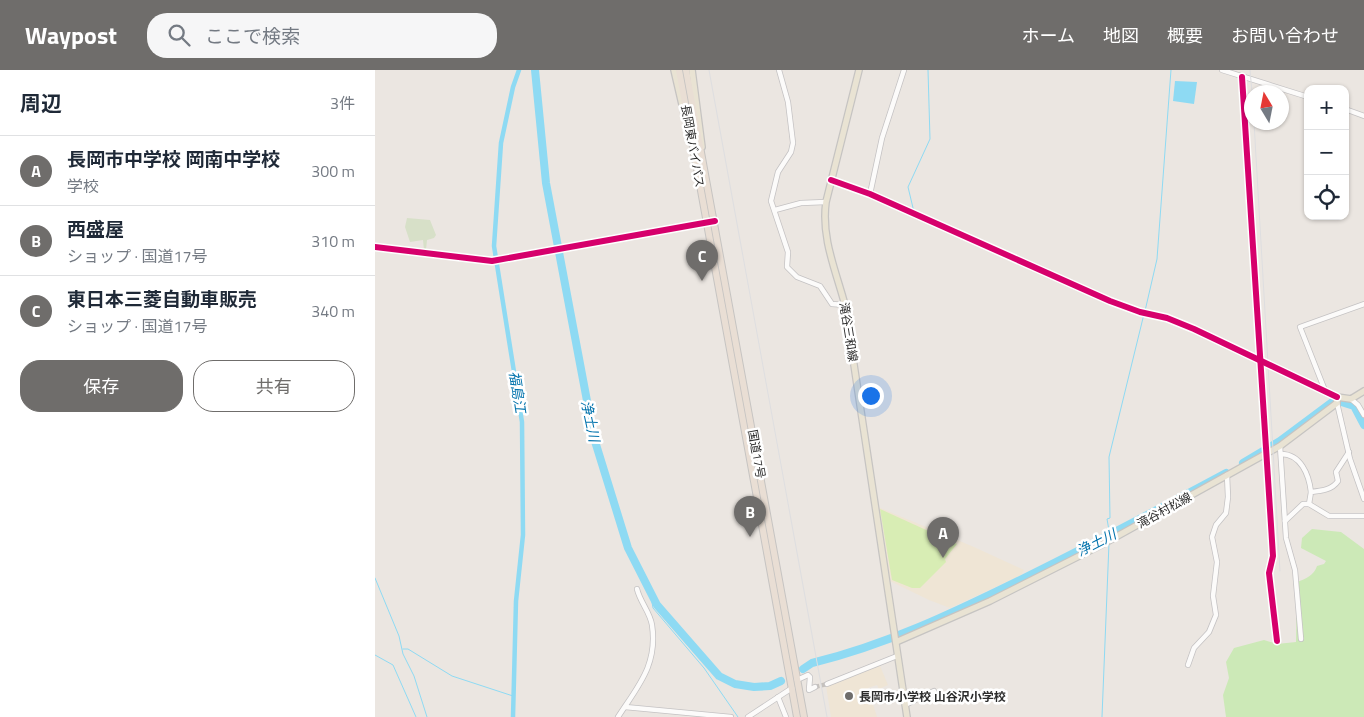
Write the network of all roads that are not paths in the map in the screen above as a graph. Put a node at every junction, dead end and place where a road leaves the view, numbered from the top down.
1 (674, 70) edge
2 (679, 70) edge
3 (686, 70) edge
4 (692, 70) edge
5 (779, 70) edge
6 (859, 70) edge
7 (904, 70) edge
8 (1222, 70) edge
9 (1242, 77) junction
10 (1304, 96) edge
11 (1349, 110) edge
12 (1364, 116) edge
13 (695, 154) junction
14 (703, 161) junction
15 (831, 180) junction
16 (870, 194) junction
17 (826, 202) junction
18 (775, 210) junction
19 (715, 221) junction
20 (707, 222) junction
21 (375, 247) edge
22 (1364, 304) edge
23 (845, 305) junction
24 (1261, 361) junction
25 (1364, 391) edge
26 (1326, 393) junction
27 (1351, 399) junction
28 (1337, 400) junction
29 (1364, 415) edge
30 (1279, 446) junction
31 (1349, 452) junction
32 (1267, 454) junction
33 (1281, 454) junction
34 (1227, 475) junction
35 (1311, 492) junction
36 (1364, 499) edge
37 (1309, 504) junction
38 (1364, 516) edge
39 (1285, 521) junction
40 (637, 589) dead end
41 (1301, 639) dead end
42 (1277, 641) dead end
43 (896, 642) junction
44 (897, 656) junction
45 (1188, 665) dead end
46 (797, 680) junction
47 (827, 684) tunnel mouth
48 (815, 687) dead end
49 (792, 688) junction
50 (934, 691) dead end
51 (778, 697) junction
52 (905, 705) junction
53 (625, 707) junction
54 (618, 717) edge
55 (731, 717) edge
56 (748, 717) edge
57 (786, 717) edge
58 (797, 717) edge
59 (804, 717) edge
60 (907, 717) edge

1 - 13 main road
2 - 13 highway, 長岡東バイパス
3 - 14 highway, 長岡東バイパス
4 - 14 main road
5 - 18 street
6 - 15 main road, 滝谷三和線
7 - 16 street
8 - 9 street
9 - 10 street
9 - 24 street
11 - 12 street
13 - 20 highway, 長岡東バイパス
14 - 19 highway, 長岡東バイパス
15 - 16 street
15 - 17 main road, 滝谷三和線
16 - 24 street
17 - 18 street
17 - 23 main road, 滝谷三和線
18 - 23 street
19 - 20 street
19 - 46 highway, 国道17号
20 - 21 street
20 - 49 highway, 国道17号
22 - 26 street
23 - 43 main road, 滝谷三和線
24 - 26 street
24 - 32 street
25 - 27 main road
26 - 28 street
27 - 28 main road
27 - 29 street
28 - 30 main road, 滝谷村松線
28 - 31 street
30 - 32 main road, 滝谷村松線
30 - 33 street
31 - 35 street
31 - 36 street
32 - 34 main road, 滝谷村松線
32 - 42 street
33 - 35 street
33 - 39 street
34 - 43 main road, 滝谷村松線
34 - 45 street
35 - 37 street
37 - 38 street
37 - 39 street
39 - 41 street
40 - 53 street
43 - 44 main road, 滝谷三和線
44 - 47 street
44 - 52 main road, 滝谷三和線
46 - 48 street
46 - 59 highway, 国道17号
49 - 51 street
49 - 58 highway, 国道17号
50 - 52 street
51 - 56 street
51 - 57 street
52 - 60 main road, 滝谷三和線
53 - 54 street
53 - 55 street

